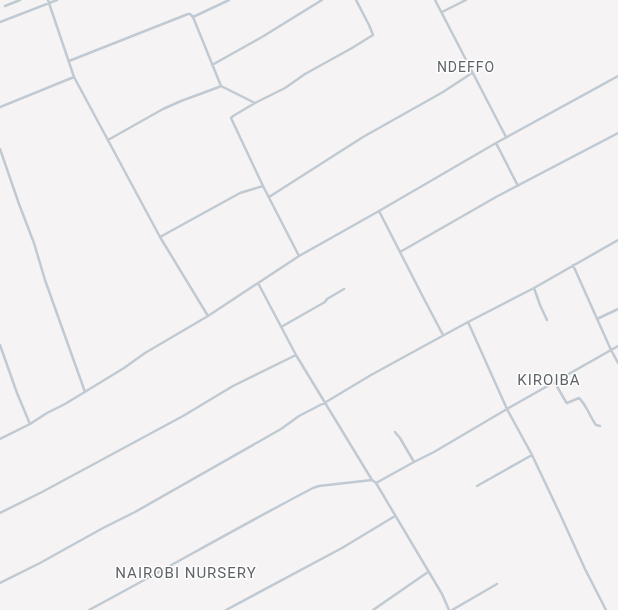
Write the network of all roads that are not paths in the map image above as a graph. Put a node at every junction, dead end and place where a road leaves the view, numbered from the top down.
1 (20, 0) edge
2 (57, 0) edge
3 (229, 0) edge
4 (322, 0) edge
5 (356, 0) edge
6 (435, 0) edge
7 (466, 0) edge
8 (48, 2) edge
9 (5, 6) dead end
10 (442, 12) junction
11 (193, 18) junction
12 (0, 22) edge
13 (69, 62) junction
14 (212, 65) junction
15 (472, 73) junction
16 (618, 76) edge
17 (74, 77) junction
18 (221, 86) junction
19 (255, 103) junction
20 (0, 107) edge
21 (618, 132) edge
22 (506, 137) junction
23 (108, 140) junction
24 (496, 142) junction
25 (0, 149) edge
26 (263, 186) junction
27 (518, 186) junction
28 (269, 196) junction
29 (379, 211) junction
30 (160, 237) junction
31 (618, 240) edge
32 (400, 252) junction
33 (299, 256) junction
34 (573, 265) junction
35 (258, 283) junction
36 (534, 288) junction
37 (344, 289) dead end
38 (618, 309) edge
39 (208, 316) junction
40 (597, 319) junction
41 (548, 320) dead end
42 (468, 322) junction
43 (281, 327) junction
44 (443, 335) junction
45 (0, 345) edge
46 (618, 346) edge
47 (611, 350) junction
48 (296, 355) junction
49 (618, 363) edge
50 (555, 383) junction
51 (85, 392) junction
52 (326, 402) junction
53 (507, 409) junction
54 (30, 424) junction
55 (600, 426) dead end
56 (395, 432) dead end
57 (0, 439) edge
58 (532, 455) junction
59 (414, 462) junction
60 (372, 480) junction
61 (376, 483) junction
62 (477, 486) dead end
63 (0, 513) edge
64 (395, 516) junction
65 (428, 572) junction
66 (0, 583) edge
67 (497, 584) dead end
68 (89, 610) edge
69 (226, 610) edge
70 (373, 610) edge
71 (450, 610) edge
72 (606, 610) edge

1 - 9 street
2 - 8 street
3 - 11 street
4 - 14 street
5 - 19 street
6 - 10 street
7 - 10 street
8 - 12 street
8 - 13 street
10 - 15 street
11 - 13 street
11 - 14 street
13 - 17 street
14 - 18 street
15 - 22 street
15 - 28 street
16 - 22 street
17 - 20 street
17 - 23 street
18 - 19 street
18 - 23 street
19 - 26 street
21 - 27 street
22 - 24 street
23 - 30 street
24 - 27 street
24 - 29 street
25 - 51 street
26 - 28 street
26 - 30 street
27 - 32 street
28 - 33 street
29 - 32 street
29 - 33 street
30 - 39 street
31 - 34 street
32 - 44 street
33 - 35 street
34 - 36 street
34 - 40 street
35 - 39 street
35 - 43 street
36 - 41 street
36 - 42 street
37 - 43 street
38 - 40 street
39 - 51 street
40 - 47 street
42 - 44 street
42 - 53 street
43 - 48 street
44 - 52 street
45 - 54 street
46 - 47 street
47 - 49 street
47 - 50 street
48 - 52 street
48 - 63 street
50 - 53 street
50 - 55 street
51 - 54 street
52 - 60 street
52 - 66 street
53 - 58 street
53 - 59 street
54 - 57 street
56 - 59 street
58 - 62 street
58 - 72 street
59 - 61 street
60 - 61 street
60 - 68 street
61 - 64 street
64 - 65 street
64 - 69 street
65 - 70 street
65 - 71 street
67 - 71 street

